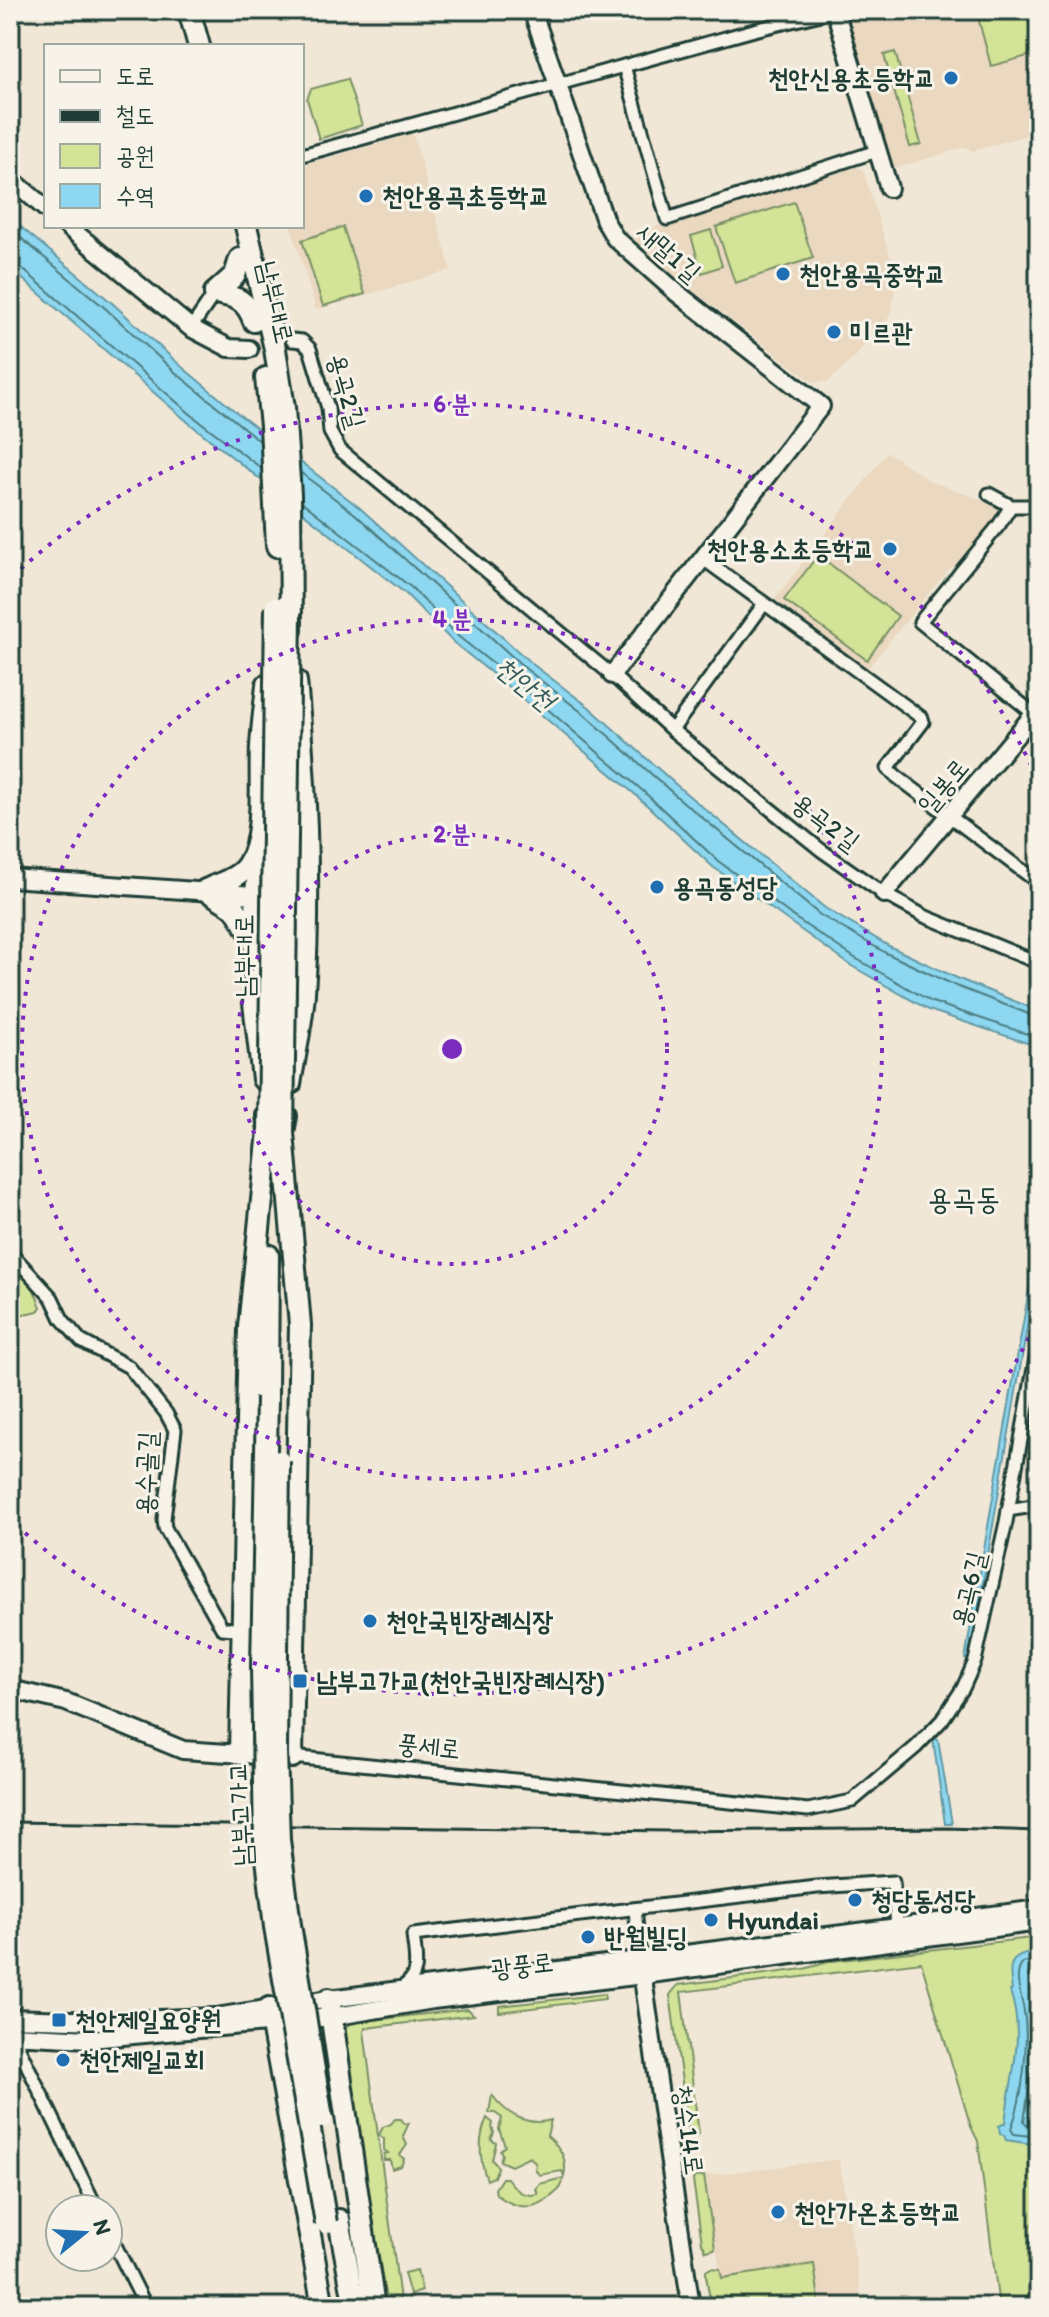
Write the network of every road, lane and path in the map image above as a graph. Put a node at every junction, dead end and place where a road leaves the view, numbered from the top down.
1 (175, 10) edge
2 (189, 10) edge
3 (532, 10) edge
4 (836, 10) edge
5 (184, 44) edge
6 (198, 44) edge
7 (624, 66) junction
8 (557, 83) junction
9 (877, 151) junction
10 (304, 154) edge
11 (10, 178) edge
12 (889, 188) dead end
13 (44, 207) edge
14 (69, 228) edge
15 (232, 228) edge
16 (246, 228) edge
17 (240, 259) junction
18 (215, 293) junction
19 (254, 321) junction
20 (191, 328) junction
21 (292, 340) dead end
22 (249, 349) tunnel mouth
23 (989, 494) dead end
24 (1011, 506) junction
25 (1039, 506) edge
26 (702, 558) junction
27 (764, 604) junction
28 (283, 610) junction
29 (612, 675) junction
30 (1036, 711) edge
31 (672, 730) junction
32 (951, 816) junction
33 (259, 820) junction
34 (10, 878) edge
35 (1039, 883) edge
36 (206, 890) junction
37 (884, 894) junction
38 (256, 895) junction
39 (306, 897) junction
40 (255, 941) junction
41 (1039, 963) edge
42 (276, 1132) junction
43 (10, 1252) edge
44 (1039, 1341) edge
45 (273, 1398) joint
46 (1039, 1505) edge
47 (1008, 1510) junction
48 (242, 1630) junction
49 (294, 1633) junction
50 (10, 1689) edge
51 (240, 1754) junction
52 (292, 1757) junction
53 (852, 1801) joint
54 (635, 1909) junction
55 (1039, 1909) edge
56 (1039, 1922) edge
57 (897, 1926) junction
58 (642, 1967) junction
59 (416, 1971) junction
60 (436, 1986) junction
61 (395, 1991) junction
62 (330, 2008) junction
63 (270, 2016) junction
64 (11, 2027) edge
65 (89, 2193) edge
66 (333, 2221) junction
67 (124, 2266) edge
68 (142, 2305) edge
69 (323, 2307) edge
70 (341, 2307) edge
71 (355, 2307) edge
72 (374, 2307) edge
73 (691, 2307) edge

1 - 5 highway
2 - 6 highway
3 - 8 street, 새말1길
4 - 7 street
4 - 9 street
7 - 8 street
7 - 9 street, 새말1길
8 - 10 street
8 - 26 street, 새말1길
9 - 12 street
11 - 13 street
14 - 20 street
15 - 17 highway, 남부대로
16 - 28 highway, 남부대로
17 - 18 highway
17 - 19 highway, 남부대로
18 - 19 highway
18 - 20 street
19 - 28 highway, 남부대로
20 - 22 street
21 - 29 street, 용곡2길
23 - 24 street
24 - 25 street
24 - 30 street
26 - 27 street
26 - 29 street
27 - 31 street
27 - 32 street
28 - 33 highway
28 - 39 highway
28 - 42 highway, 남부대로, bridge
29 - 31 street, 용곡2길
30 - 32 street, 일봉로
31 - 37 street, 용곡2길
32 - 35 street
32 - 37 street, 일봉로
33 - 36 highway
33 - 38 highway
34 - 36 street
36 - 38 street
36 - 40 highway
37 - 41 street, 용곡2길
38 - 39 street
38 - 40 highway
39 - 42 highway
40 - 42 highway
42 - 45 highway, 남부대로
42 - 48 highway
42 - 49 highway
43 - 48 street, 용수골길
44 - 47 street, 용곡6길
45 - 66 highway, 남부고가교, bridge
46 - 47 street
47 - 53 street, 용곡6길
48 - 49 street, 용수골길
48 - 51 highway
49 - 52 highway
50 - 51 street, 풍세로
51 - 52 street, 풍세로
52 - 53 street, 풍세로
54 - 57 street
54 - 58 street
54 - 59 street
55 - 57 street, 광풍로
56 - 58 street, 광풍로
57 - 58 street, 광풍로
58 - 60 street, 광풍로
58 - 62 street, 광풍로
58 - 73 street, 청수14로
59 - 60 street
59 - 61 street
60 - 61 street, 광풍로
61 - 62 street, 광풍로
62 - 63 street, 광풍로
62 - 72 highway
63 - 64 street, 광풍로
63 - 69 highway
64 - 65 street
66 - 70 highway
66 - 71 highway
67 - 68 street

